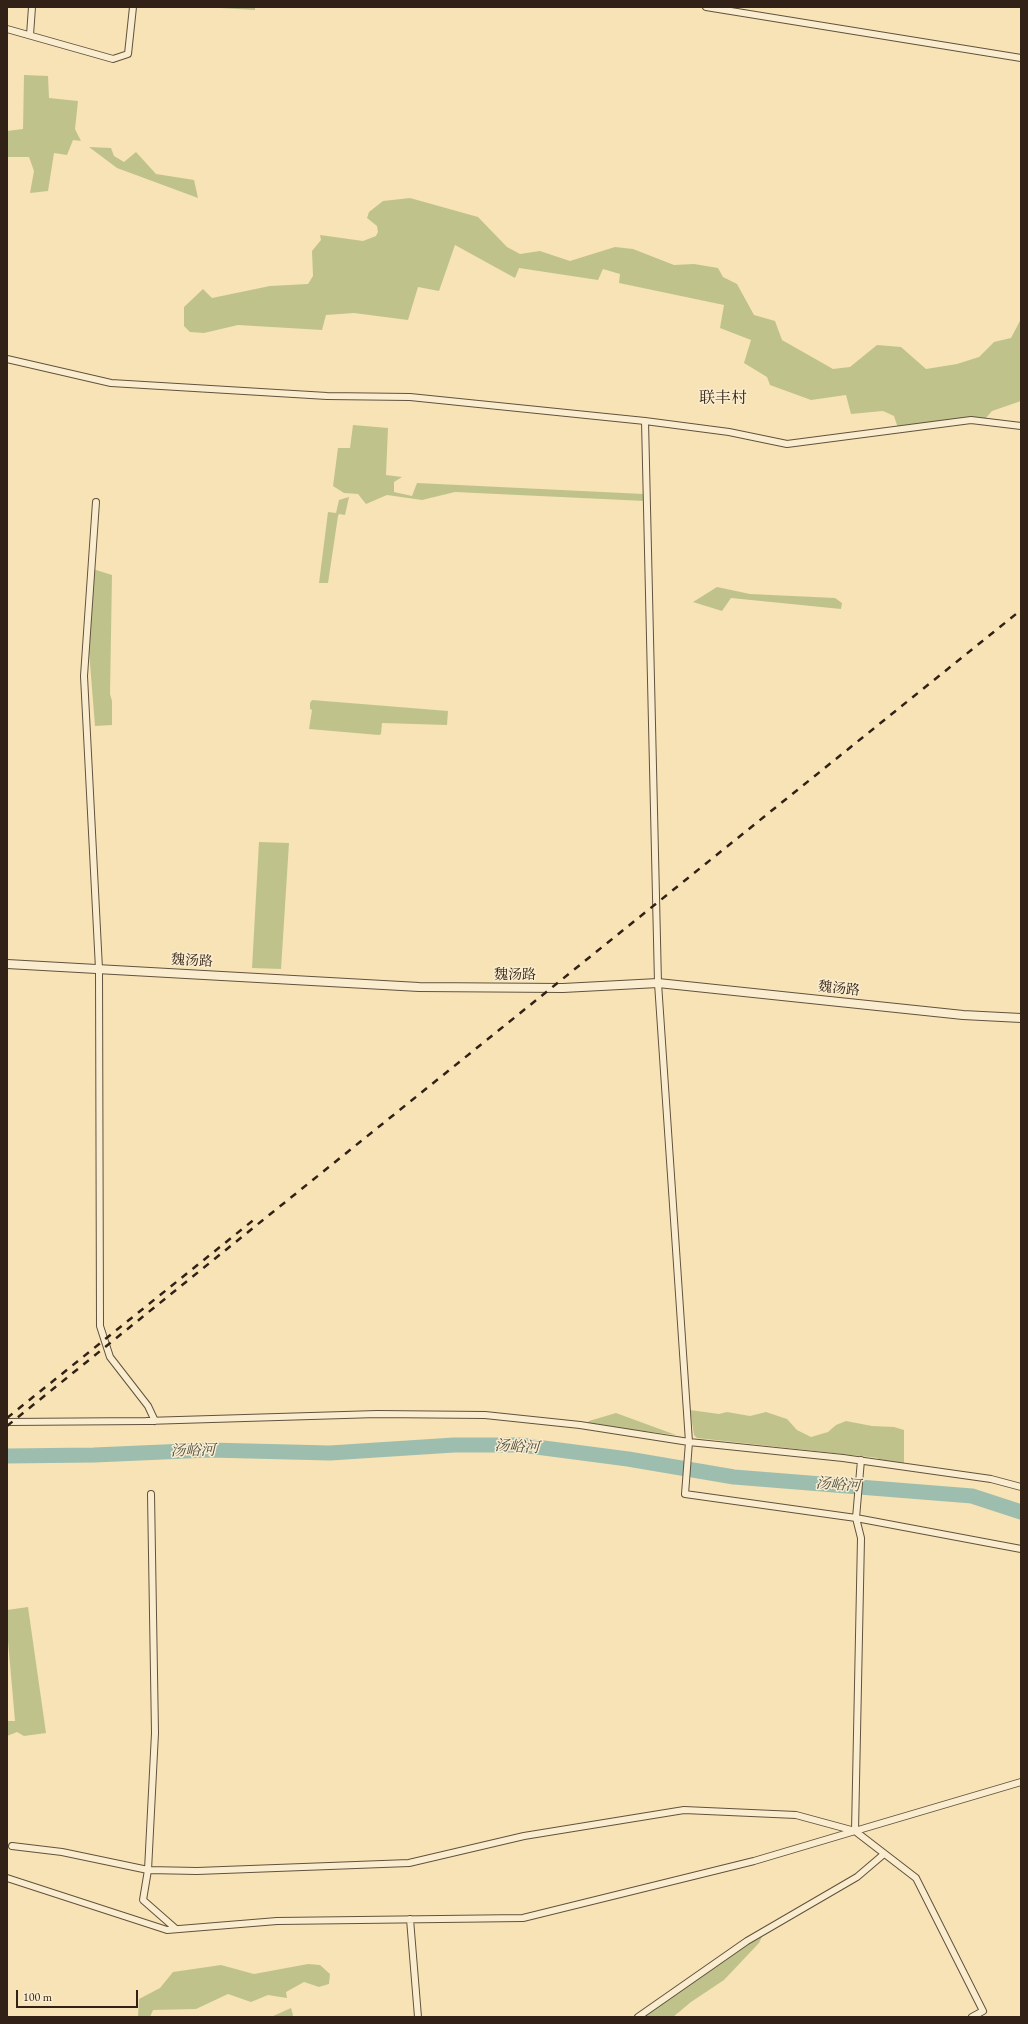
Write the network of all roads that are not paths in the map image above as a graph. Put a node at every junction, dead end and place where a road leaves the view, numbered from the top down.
1 (32, 7) edge
2 (134, 7) edge
3 (706, 7) edge
4 (7, 29) edge
5 (30, 35) junction
6 (1021, 58) edge
7 (7, 358) edge
8 (644, 421) junction
9 (1021, 426) edge
10 (96, 502) dead end
11 (7, 964) edge
12 (99, 969) junction
13 (658, 983) junction
14 (1021, 1018) edge
15 (155, 1421) junction
16 (7, 1422) edge
17 (689, 1442) junction
18 (861, 1460) junction
19 (1021, 1487) edge
20 (151, 1494) dead end
21 (856, 1518) junction
22 (1021, 1549) edge
23 (1021, 1782) edge
24 (855, 1832) junction
25 (12, 1846) dead end
26 (884, 1854) junction
27 (148, 1870) junction
28 (7, 1878) edge
29 (410, 1919) junction
30 (176, 1929) junction
31 (418, 2017) edge
32 (638, 2017) edge
33 (972, 2017) edge

1 - 5 street
2 - 5 street
3 - 6 street
4 - 5 street
7 - 8 street
8 - 9 street
8 - 13 street
10 - 12 street
11 - 12 street, 魏汤路
12 - 13 street, 魏汤路
12 - 15 street
13 - 14 street, 魏汤路
13 - 17 street
15 - 16 street
15 - 17 street
17 - 18 street
17 - 21 street
18 - 19 street
18 - 21 street
20 - 27 street
21 - 22 street
21 - 24 street
23 - 24 street
24 - 26 street
24 - 27 street
24 - 29 street
25 - 27 street
26 - 32 street
26 - 33 street
27 - 30 street
28 - 30 street
29 - 30 street
29 - 31 street

